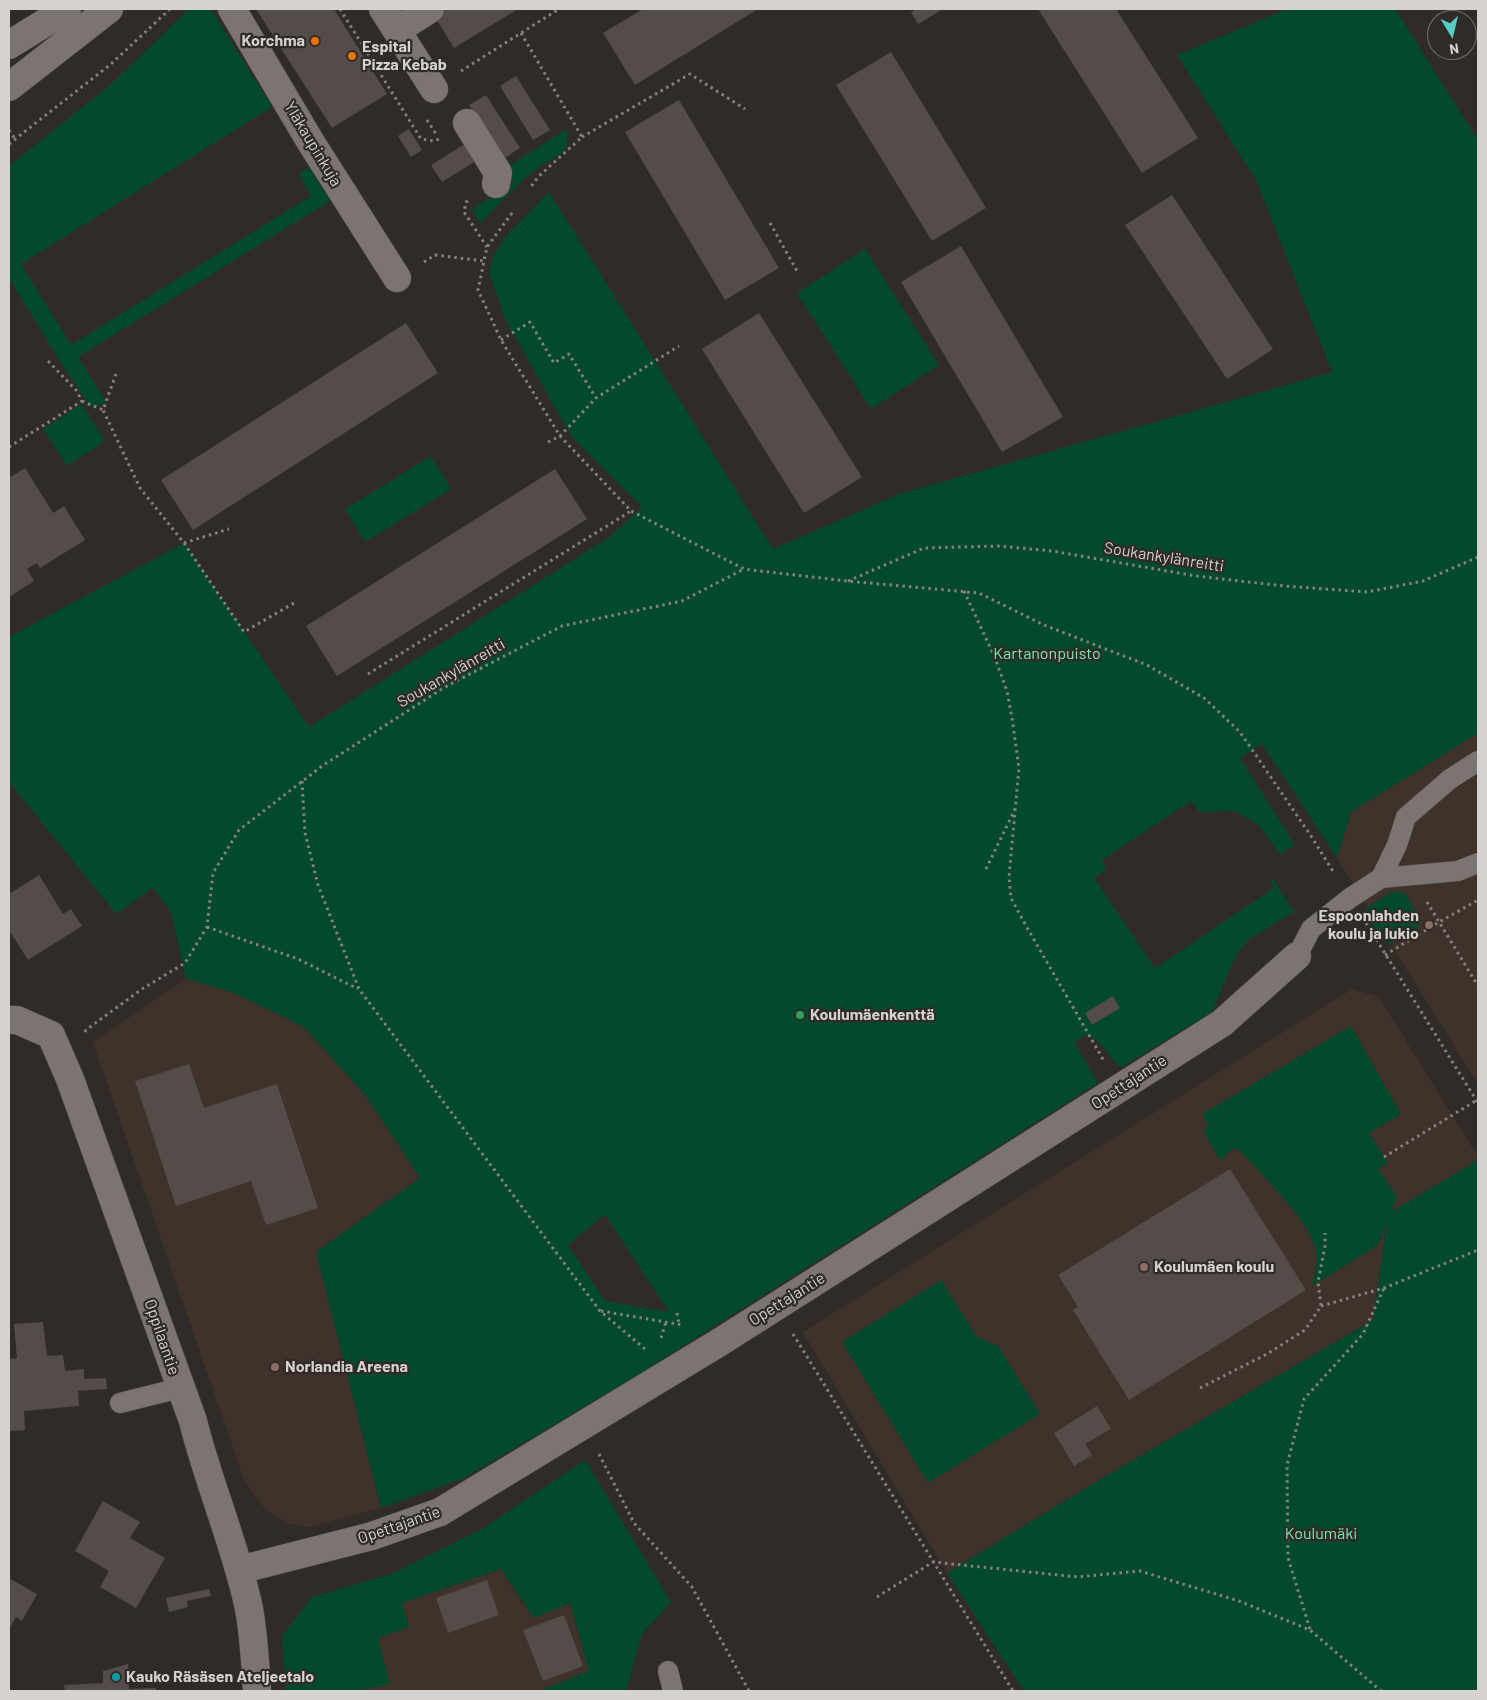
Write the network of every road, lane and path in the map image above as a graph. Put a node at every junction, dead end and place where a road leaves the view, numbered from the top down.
1 (67, 9) edge
2 (109, 9) edge
3 (170, 9) edge
4 (232, 9) edge
5 (340, 9) edge
6 (430, 9) edge
7 (559, 9) edge
8 (390, 19) edge
9 (9, 45) edge
10 (9, 87) edge
11 (434, 88) dead end
12 (745, 109) dead end
13 (467, 123) dead end
14 (9, 130) edge
15 (582, 137) junction
16 (441, 138) dead end
17 (15, 139) junction
18 (9, 144) edge
19 (496, 184) dead end
20 (527, 193) dead end
21 (466, 202) dead end
22 (515, 208) dead end
23 (770, 223) dead end
24 (487, 247) junction
25 (484, 261) junction
26 (798, 271) dead end
27 (397, 278) joint
28 (501, 340) junction
29 (680, 346) dead end
30 (48, 360) dead end
31 (116, 374) dead end
32 (596, 398) junction
33 (82, 401) junction
34 (103, 410) junction
35 (560, 436) junction
36 (548, 442) dead end
37 (9, 447) edge
38 (631, 511) junction
39 (228, 529) dead end
40 (184, 543) junction
41 (1478, 557) edge
42 (744, 569) junction
43 (847, 581) junction
44 (964, 592) junction
45 (294, 603) dead end
46 (368, 674) dead end
47 (1478, 762) edge
48 (302, 780) junction
49 (1017, 805) junction
50 (1478, 862) edge
51 (986, 869) dead end
52 (1412, 875) junction
53 (1381, 878) junction
54 (1350, 898) junction
55 (1478, 900) edge
56 (1438, 922) junction
57 (207, 928) junction
58 (1385, 955) junction
59 (1297, 956) joint
60 (1478, 986) edge
61 (359, 989) junction
62 (9, 1020) edge
63 (83, 1038) dead end
64 (1101, 1056) dead end
65 (1477, 1101) edge
66 (1384, 1157) dead end
67 (1325, 1233) dead end
68 (1478, 1250) edge
69 (1384, 1288) junction
70 (1321, 1306) junction
71 (775, 1307) junction
72 (600, 1311) junction
73 (677, 1312) dead end
74 (679, 1324) junction
75 (733, 1333) junction
76 (673, 1371) junction
77 (180, 1388) junction
78 (1200, 1388) dead end
79 (120, 1403) dead end
80 (596, 1447) dead end
81 (933, 1562) junction
82 (239, 1570) junction
83 (877, 1597) dead end
84 (1310, 1630) junction
85 (668, 1671) dead end
86 (257, 1691) edge
87 (674, 1691) edge
88 (749, 1691) edge
89 (1013, 1691) edge
90 (1381, 1691) edge

1 - 9 street
2 - 10 street
3 - 17 path
4 - 27 street, Yläkaupinkuja
5 - 16 path
6 - 8 street
7 - 15 path
8 - 11 street
12 - 15 path
13 - 19 street
14 - 17 path
15 - 20 path
17 - 18 path
21 - 24 path
22 - 24 path
23 - 26 path
24 - 25 path
25 - 27 path
25 - 28 path
28 - 32 path
28 - 35 path
29 - 32 path
30 - 33 path
31 - 34 path
32 - 35 path
33 - 34 path
33 - 37 path
34 - 40 path
35 - 36 path
35 - 38 path
38 - 42 path
38 - 46 path
39 - 40 path
40 - 45 path
41 - 43 path, Soukankylänreitti
42 - 43 path
42 - 48 path, Soukankylänreitti
43 - 44 path
44 - 49 path
44 - 54 path
47 - 53 lane
48 - 57 path, Soukankylänreitti
48 - 61 path
49 - 51 path
49 - 64 path
50 - 52 lane
52 - 53 lane
52 - 56 path
53 - 54 lane
54 - 58 path
54 - 59 lane
55 - 56 path
56 - 58 path
56 - 60 path
57 - 61 path
57 - 63 path
58 - 65 path
59 - 71 street, Opettajantie
61 - 72 path
62 - 77 street, Oppilaantie
65 - 66 path
67 - 70 path
68 - 69 path
69 - 70 path
69 - 84 path
70 - 78 path
71 - 75 street, Opettajantie
71 - 81 path
72 - 74 path
72 - 76 path
73 - 74 path
74 - 75 path
75 - 76 street, Opettajantie
76 - 82 street, Opettajantie
77 - 79 lane
77 - 82 street, Oppilaantie
80 - 88 path
81 - 83 path
81 - 84 path
81 - 89 path
82 - 86 street, Oppilaantie
84 - 90 path
85 - 87 lane

